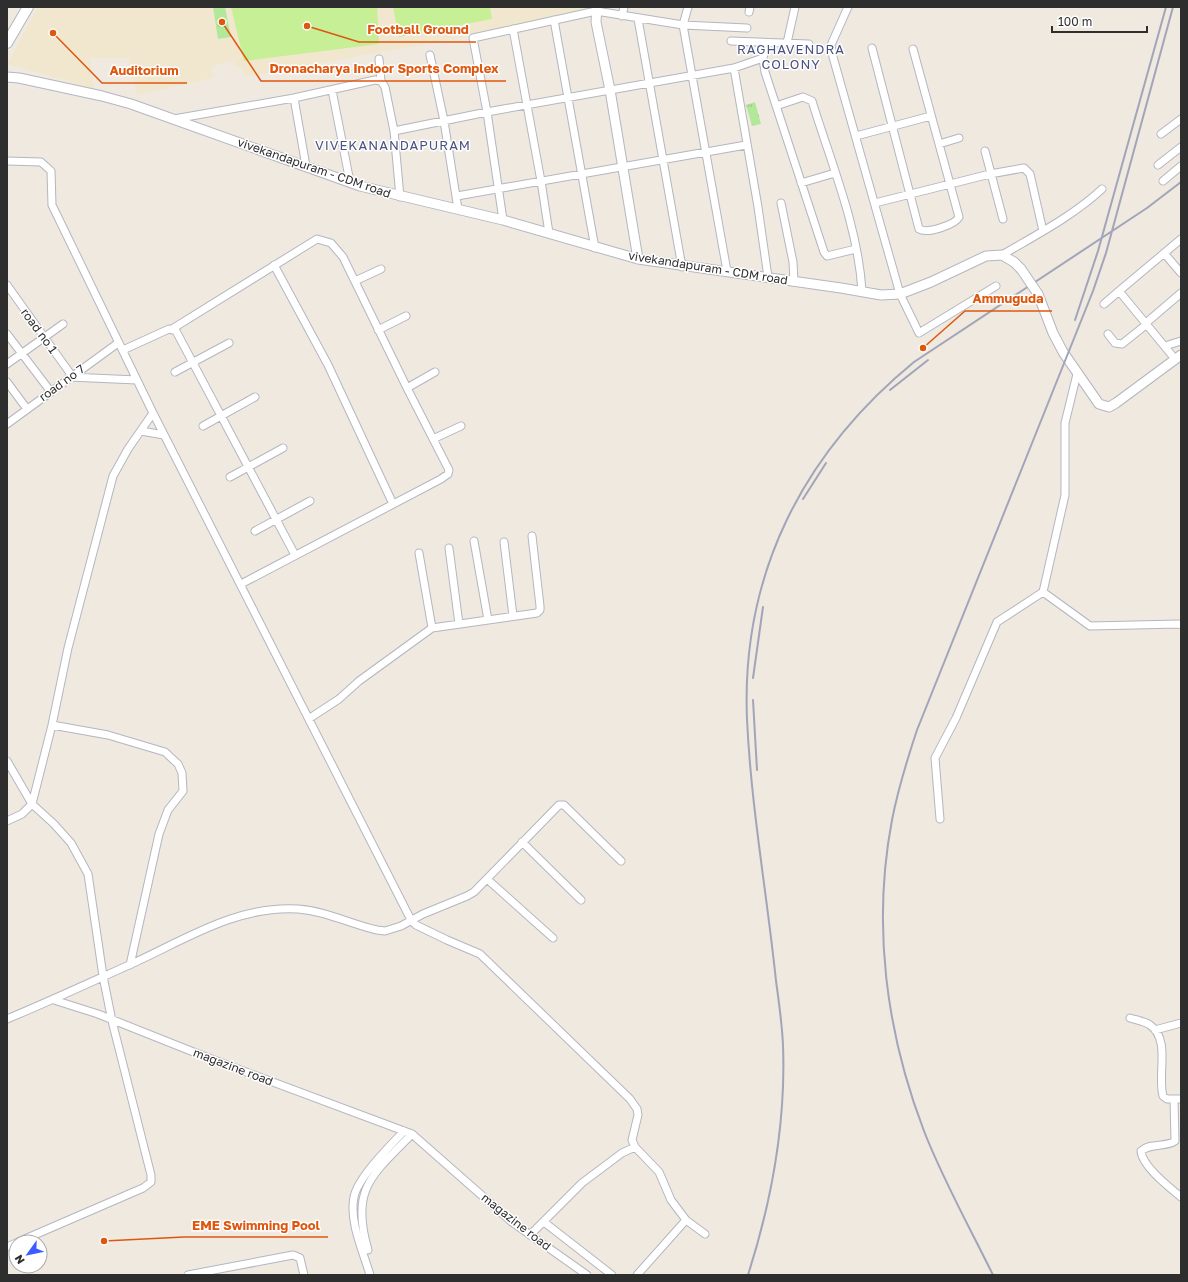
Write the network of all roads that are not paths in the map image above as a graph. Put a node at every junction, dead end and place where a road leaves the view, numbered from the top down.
1 (28, 7) edge
2 (624, 7) edge
3 (688, 7) edge
4 (795, 7) edge
5 (848, 7) edge
6 (597, 9) edge
7 (622, 16) junction
8 (638, 19) junction
9 (554, 20) junction
10 (683, 25) junction
11 (747, 28) dead end
12 (513, 29) junction
13 (731, 41) dead end
14 (7, 43) edge
15 (766, 43) junction
16 (787, 43) junction
17 (809, 44) dead end
18 (872, 48) dead end
19 (913, 49) dead end
20 (430, 55) dead end
21 (763, 58) junction
22 (379, 59) dead end
23 (734, 68) junction
24 (692, 75) junction
25 (7, 77) edge
26 (382, 81) junction
27 (650, 82) junction
28 (332, 90) junction
29 (610, 90) junction
30 (294, 98) junction
31 (568, 99) junction
32 (527, 106) junction
33 (776, 106) junction
34 (487, 112) junction
35 (931, 116) junction
36 (174, 119) junction
37 (1181, 119) edge
38 (444, 121) junction
39 (893, 127) junction
40 (394, 131) junction
41 (1161, 134) dead end
42 (856, 136) junction
43 (959, 138) dead end
44 (939, 144) junction
45 (746, 145) junction
46 (1181, 147) edge
47 (985, 151) dead end
48 (705, 152) junction
49 (663, 160) junction
50 (7, 161) edge
51 (1158, 165) dead end
52 (306, 166) junction
53 (1181, 166) edge
54 (624, 167) junction
55 (835, 173) junction
56 (583, 174) junction
57 (990, 174) junction
58 (541, 181) junction
59 (1163, 181) dead end
60 (350, 182) junction
61 (801, 184) junction
62 (950, 184) junction
63 (499, 189) junction
64 (1102, 189) dead end
65 (911, 194) junction
66 (457, 196) junction
67 (400, 197) junction
68 (782, 203) dead end
69 (875, 203) junction
70 (458, 209) junction
71 (1003, 219) dead end
72 (503, 220) junction
73 (1043, 231) junction
74 (549, 233) junction
75 (1181, 239) edge
76 (595, 248) junction
77 (856, 249) junction
78 (1164, 253) junction
79 (1002, 255) junction
80 (638, 259) junction
81 (274, 266) junction
82 (682, 267) junction
83 (381, 269) dead end
84 (727, 271) junction
85 (1181, 273) edge
86 (768, 278) junction
87 (355, 281) junction
88 (794, 282) junction
89 (7, 286) edge
90 (996, 286) dead end
91 (862, 291) junction
92 (1119, 291) junction
93 (1181, 293) edge
94 (900, 294) junction
95 (1104, 304) dead end
96 (406, 316) dead end
97 (63, 324) dead end
98 (1146, 324) junction
99 (172, 329) junction
100 (378, 330) junction
101 (7, 334) edge
102 (1108, 334) dead end
103 (44, 337) junction
104 (1181, 341) edge
105 (118, 343) junction
106 (229, 343) dead end
107 (1165, 346) junction
108 (123, 350) junction
109 (22, 353) junction
110 (1178, 357) edge
111 (192, 363) junction
112 (7, 364) edge
113 (175, 372) dead end
114 (435, 372) dead end
115 (1077, 374) junction
116 (71, 376) junction
117 (137, 380) junction
118 (7, 382) edge
119 (406, 388) junction
120 (51, 392) junction
121 (255, 398) dead end
122 (27, 409) junction
123 (153, 414) junction
124 (220, 416) junction
125 (7, 424) edge
126 (203, 426) dead end
127 (460, 426) dead end
128 (140, 431) junction
129 (164, 435) junction
130 (433, 439) junction
131 (283, 448) dead end
132 (248, 468) junction
133 (230, 477) dead end
134 (310, 501) dead end
135 (393, 504) junction
136 (276, 520) junction
137 (255, 531) dead end
138 (532, 536) dead end
139 (474, 541) dead end
140 (504, 542) dead end
141 (449, 548) dead end
142 (419, 553) dead end
143 (295, 555) junction
144 (240, 584) junction
145 (1043, 592) junction
146 (513, 616) junction
147 (488, 620) junction
148 (459, 624) junction
149 (1180, 624) edge
150 (432, 628) junction
151 (310, 718) junction
152 (52, 725) junction
153 (7, 761) edge
154 (32, 804) junction
155 (940, 819) dead end
156 (7, 821) edge
157 (522, 842) junction
158 (621, 861) dead end
159 (487, 879) junction
160 (581, 900) dead end
161 (411, 920) junction
162 (553, 938) dead end
163 (130, 965) junction
164 (103, 976) junction
165 (54, 1000) junction
166 (1130, 1018) dead end
167 (7, 1019) edge
168 (112, 1021) junction
169 (1181, 1023) edge
170 (1155, 1030) junction
171 (1177, 1099) edge
172 (404, 1131) junction
173 (412, 1134) junction
174 (635, 1147) junction
175 (1181, 1197) edge
176 (686, 1220) junction
177 (544, 1222) junction
178 (36, 1234) edge
179 (705, 1234) dead end
180 (530, 1235) junction
181 (370, 1265) junction
182 (188, 1275) edge
183 (304, 1275) edge
184 (370, 1275) edge
185 (375, 1275) edge
186 (587, 1275) edge
187 (612, 1275) edge
188 (637, 1275) edge

1 - 14 main road
2 - 7 street
3 - 10 street
4 - 16 street
5 - 42 street
6 - 7 street
6 - 9 street
6 - 29 street
7 - 8 street
8 - 10 street
8 - 27 street
9 - 12 street
9 - 31 street
10 - 11 street
10 - 24 street
12 - 32 street
12 - 34 street
13 - 15 street
15 - 16 street
15 - 21 street
16 - 17 street
18 - 39 street
19 - 35 street
20 - 38 street
21 - 23 street
21 - 33 street
22 - 26 street
23 - 24 street
23 - 45 street
24 - 27 street
24 - 48 street
25 - 36 street, vivekandapuram - CDM road
26 - 28 street
26 - 40 street
27 - 29 street
27 - 49 street
28 - 30 street
28 - 60 street
29 - 31 street
29 - 54 street
30 - 36 street
30 - 52 street
31 - 32 street
31 - 56 street
32 - 34 street
32 - 58 street
33 - 55 street
33 - 61 street
34 - 38 street
34 - 63 street
35 - 39 street
35 - 44 street
36 - 52 street, vivekandapuram - CDM road
37 - 41 street
38 - 40 street
38 - 66 street
39 - 42 street
39 - 65 street
40 - 67 street
42 - 69 street
43 - 44 street
44 - 62 street
45 - 48 street
45 - 86 street
46 - 51 street
47 - 57 street
48 - 49 street
48 - 84 street
49 - 54 street
49 - 82 street
50 - 105 street
52 - 60 street, vivekandapuram - CDM road
53 - 59 street
54 - 56 street
54 - 80 street
55 - 61 street
55 - 77 street
56 - 58 street
56 - 76 street
57 - 62 street
57 - 71 street
57 - 73 street
58 - 63 street
58 - 74 street
60 - 67 street, vivekandapuram - CDM road
61 - 77 street
62 - 65 street
62 - 65 street
63 - 66 street
63 - 72 street
64 - 73 street
65 - 69 street
66 - 70 street
67 - 70 street, vivekandapuram - CDM road
68 - 88 street
69 - 94 street
70 - 72 street, vivekandapuram - CDM road
72 - 74 street, vivekandapuram - CDM road
73 - 79 street
74 - 76 street, vivekandapuram - CDM road
75 - 78 street
76 - 80 street, vivekandapuram - CDM road
77 - 91 street
78 - 85 street
78 - 92 street
79 - 94 street, vivekandapuram - CDM road
79 - 115 street, bridge
80 - 82 street, vivekandapuram - CDM road
81 - 87 street
81 - 99 street
81 - 135 street
82 - 84 street, vivekandapuram - CDM road
83 - 87 street
84 - 86 street, vivekandapuram - CDM road
86 - 88 street, vivekandapuram - CDM road
87 - 100 street
88 - 91 street, vivekandapuram - CDM road
89 - 103 street, road no 1
90 - 94 street
91 - 94 street, vivekandapuram - CDM road
92 - 95 street
92 - 98 street
93 - 98 street
96 - 100 street
97 - 103 street
98 - 102 street
98 - 107 street
99 - 108 street
99 - 111 street
100 - 119 street
101 - 109 street
103 - 109 street
103 - 116 street, road no 1
104 - 107 street
105 - 108 street
105 - 116 street, road no 7
106 - 111 street
107 - 110 street
108 - 117 street
109 - 112 street
109 - 120 street
110 - 115 street
111 - 113 street
111 - 124 street
114 - 119 street
115 - 145 street
116 - 117 street
116 - 120 street, road no 7
117 - 123 street
118 - 122 street
119 - 130 street
120 - 122 street, road no 7
121 - 124 street
122 - 125 street, road no 7
123 - 128 street
123 - 129 street
124 - 126 street
124 - 132 street
127 - 130 street
128 - 129 street
128 - 152 street
129 - 144 street
130 - 135 street
131 - 132 street
132 - 133 street
132 - 136 street
134 - 136 street
135 - 143 street
136 - 137 street
136 - 143 street
138 - 146 street
139 - 147 street
140 - 146 street
141 - 148 street
142 - 150 street
143 - 144 street
144 - 151 street
145 - 149 street
145 - 155 street
146 - 147 street
147 - 148 street
148 - 150 street
150 - 151 street
151 - 161 street
152 - 154 street
152 - 163 street
153 - 154 street
154 - 156 street
154 - 164 street
157 - 158 street
157 - 159 street
157 - 160 street
159 - 161 street
159 - 162 street
161 - 163 street
161 - 174 street
163 - 164 street
164 - 165 street
164 - 168 street
165 - 167 street
165 - 168 street, magazine road
166 - 170 street
168 - 172 street, magazine road
168 - 178 street
169 - 170 street
170 - 171 street
171 - 175 street
172 - 173 street, magazine road
172 - 181 street
173 - 180 street, magazine road
173 - 181 street
174 - 176 street
174 - 177 street
176 - 179 street
176 - 188 street
177 - 180 street
177 - 187 street
180 - 186 street, magazine road
181 - 184 street
181 - 185 street
182 - 183 street

